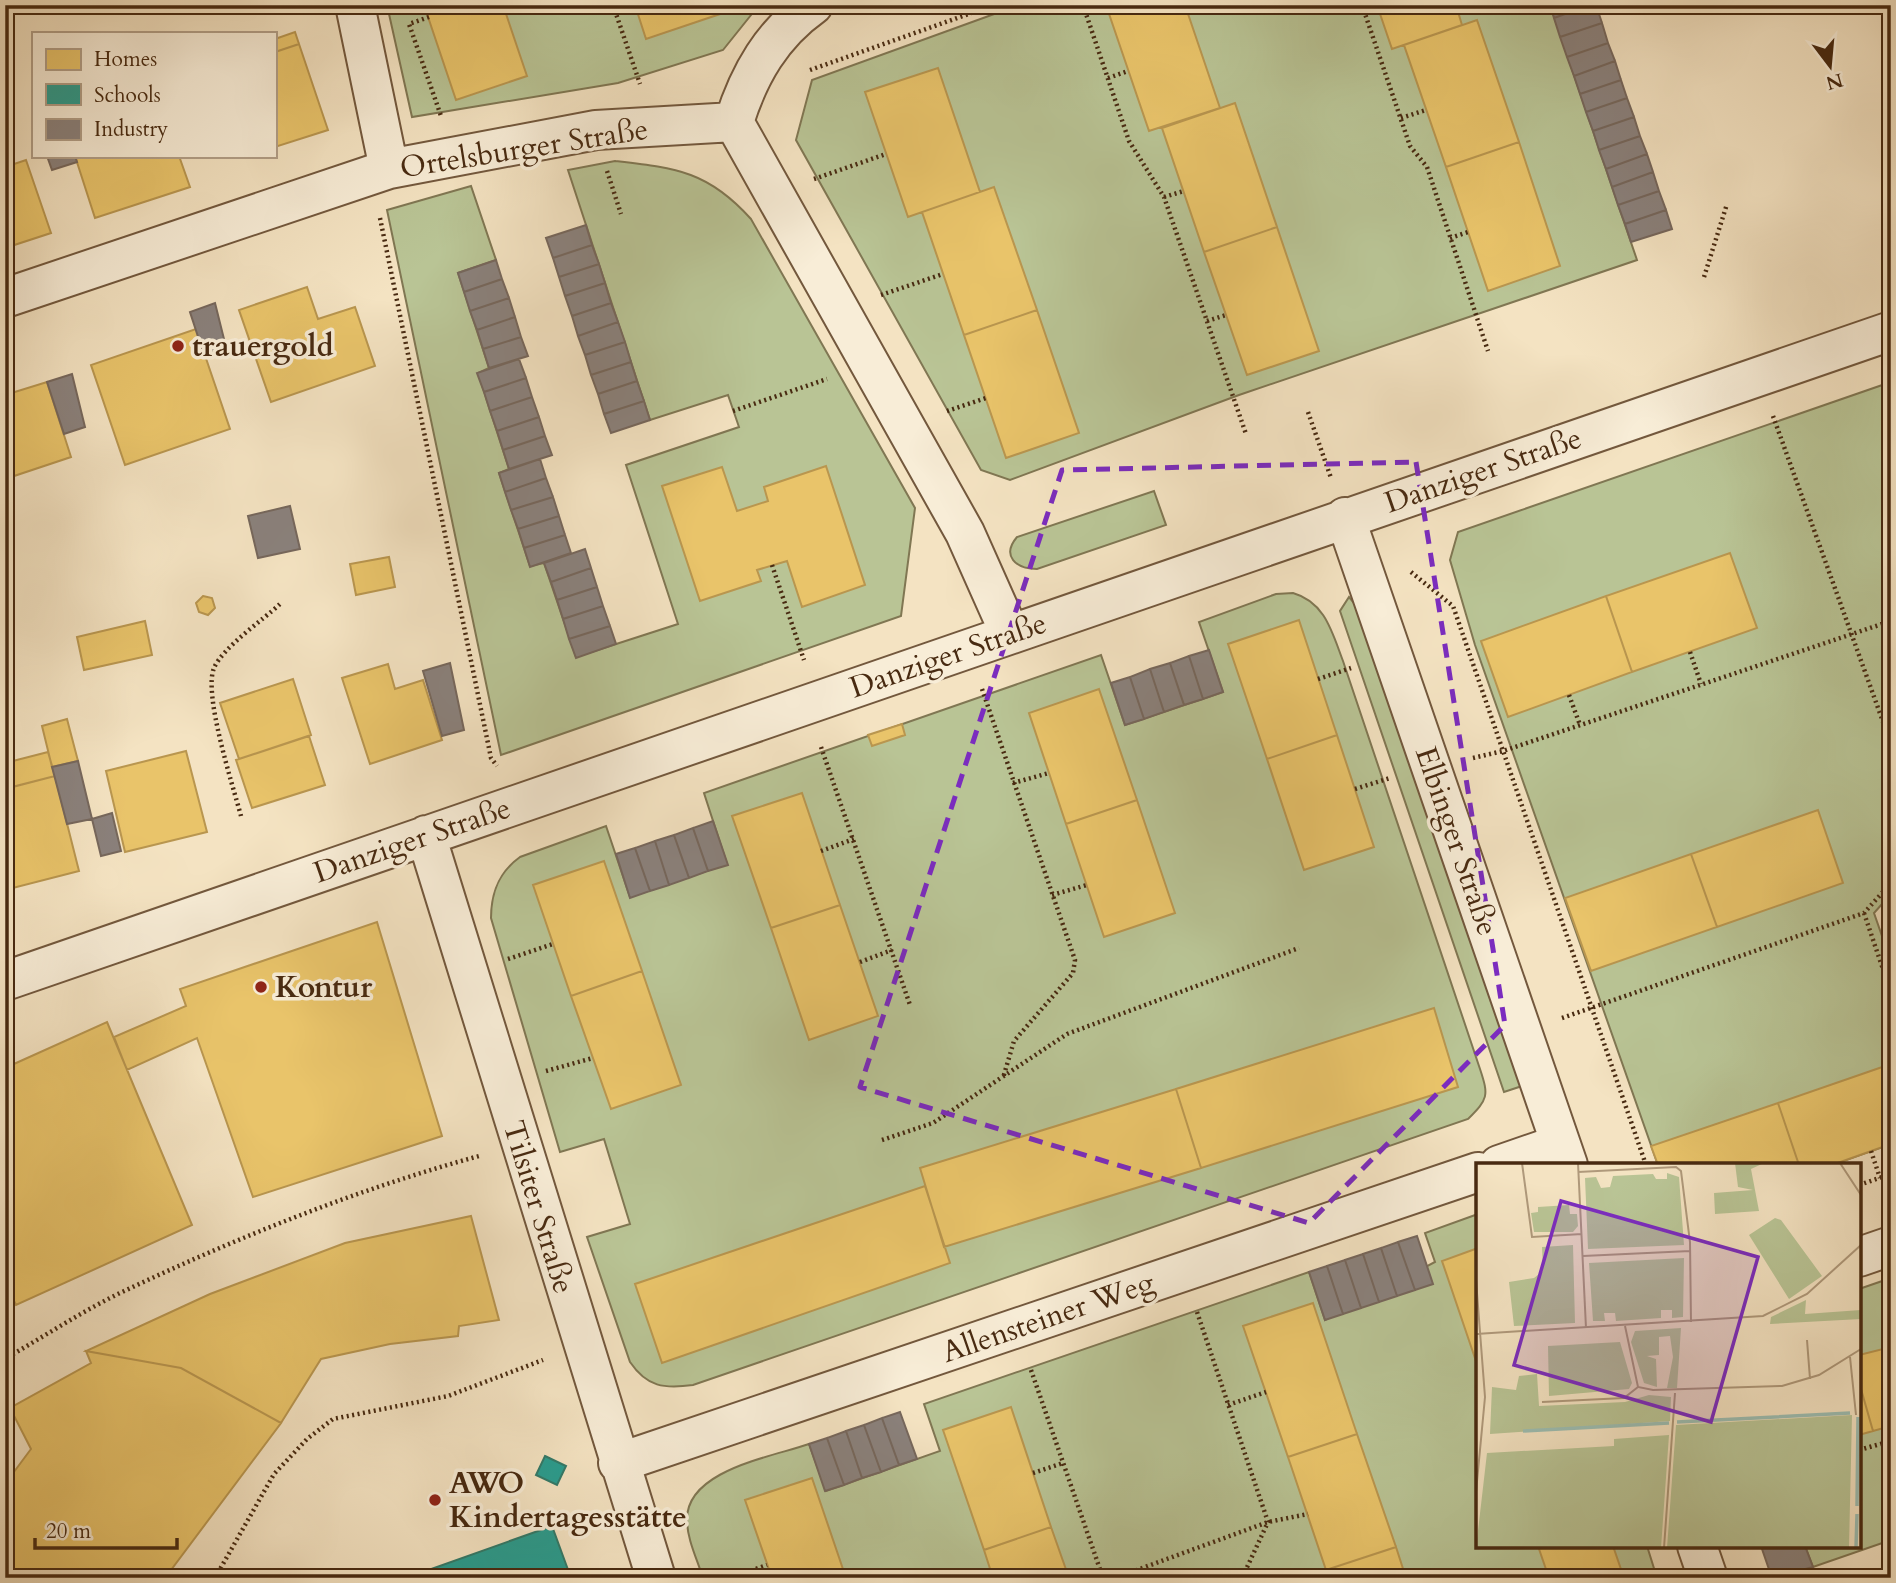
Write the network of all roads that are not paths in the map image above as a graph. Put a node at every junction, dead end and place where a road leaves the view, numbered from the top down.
1 (355, 5) edge
2 (813, 5) edge
3 (734, 122) junction
4 (389, 169) junction
5 (5, 298) edge
6 (1891, 331) edge
7 (1345, 517) junction
8 (1010, 634) junction
9 (426, 835) junction
10 (5, 981) edge
11 (1564, 1154) edge
12 (1511, 1163) edge
13 (1476, 1173) edge
14 (1891, 1246) edge
15 (1861, 1256) edge
16 (618, 1463) junction
17 (1698, 1548) edge
18 (656, 1578) edge
19 (1708, 1578) edge

1 - 4 street
2 - 3 street
3 - 4 street, Ortelsburger Straße
3 - 8 street
4 - 5 street, Ortelsburger Straße
6 - 7 street, Danziger Straße
7 - 8 street, Danziger Straße
7 - 11 street, Elbinger Straße
8 - 9 street, Danziger Straße
9 - 10 street, Danziger Straße
9 - 16 street, Tilsiter Straße
11 - 12 street
13 - 16 street, Allensteiner Weg
14 - 15 street
16 - 18 street, Tilsiter Straße
17 - 19 street

